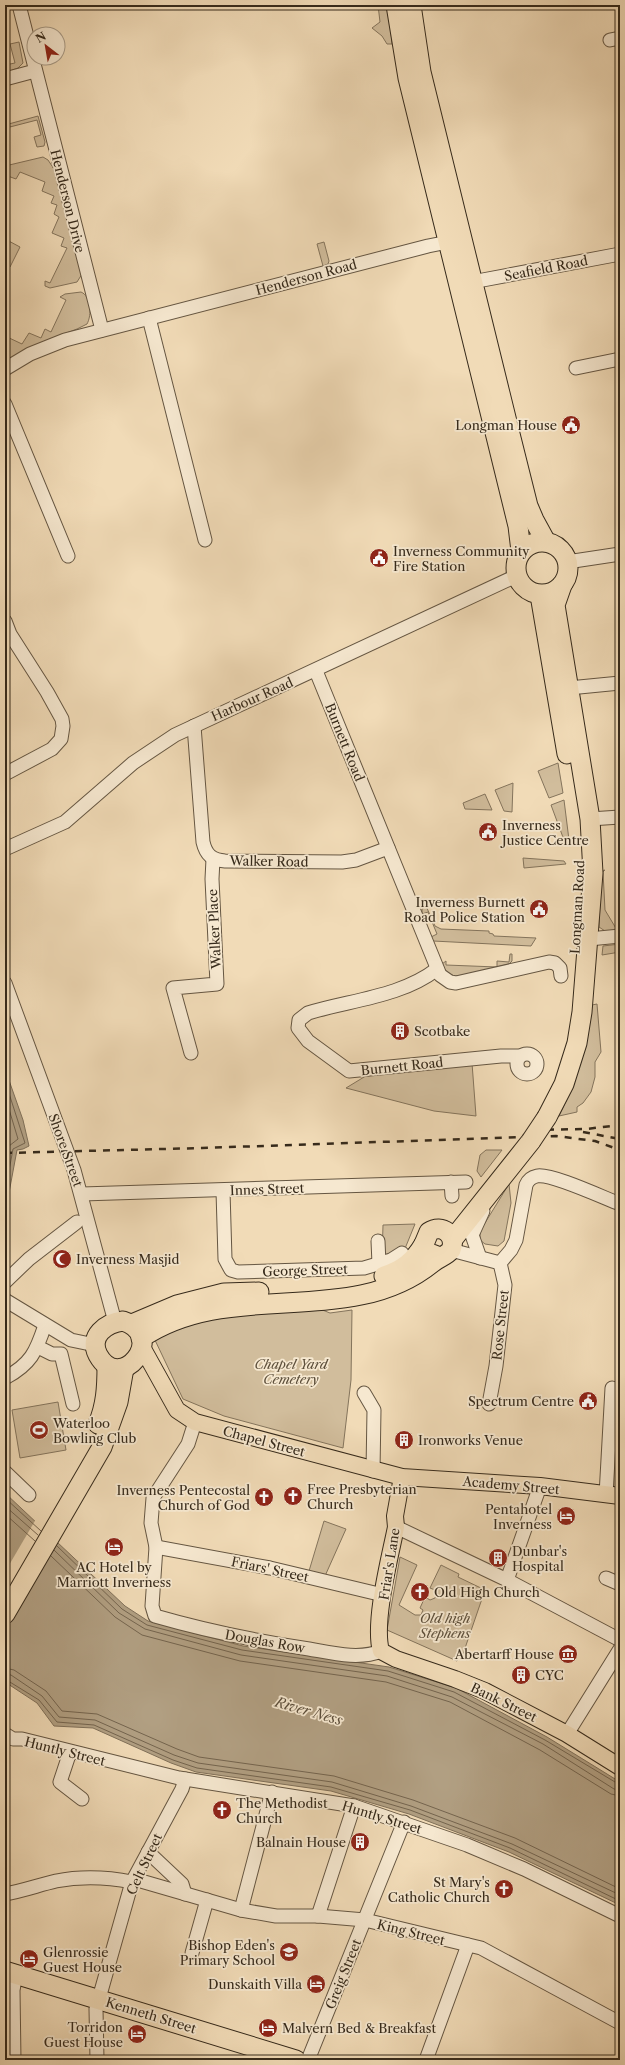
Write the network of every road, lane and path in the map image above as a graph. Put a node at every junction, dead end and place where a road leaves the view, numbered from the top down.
1 (19, 5) edge
2 (396, 5) edge
3 (411, 5) edge
4 (35, 72) junction
5 (5, 79) edge
6 (456, 244) junction
7 (620, 254) edge
8 (472, 282) junction
9 (148, 318) junction
10 (102, 330) junction
11 (620, 359) edge
12 (576, 368) dead end
13 (5, 369) edge
14 (5, 404) edge
15 (205, 540) dead end
16 (546, 542) junction
17 (521, 551) junction
18 (620, 554) edge
19 (68, 556) dead end
20 (567, 562) junction
21 (516, 576) junction
22 (562, 585) junction
23 (540, 595) junction
24 (5, 621) edge
25 (316, 670) junction
26 (620, 683) edge
27 (569, 688) junction
28 (194, 726) junction
29 (5, 774) edge
30 (620, 817) edge
31 (590, 819) junction
32 (388, 848) junction
33 (5, 849) edge
34 (213, 859) junction
35 (620, 936) edge
36 (589, 939) junction
37 (437, 969) junction
38 (561, 976) dead end
39 (5, 982) edge
40 (191, 1053) dead end
41 (516, 1058) dead end
42 (540, 1118) junction
43 (523, 1142) junction
44 (452, 1182) junction
45 (466, 1182) dead end
46 (495, 1188) junction
47 (223, 1191) junction
48 (82, 1194) junction
49 (452, 1196) dead end
50 (620, 1204) edge
51 (77, 1222) dead end
52 (378, 1241) dead end
53 (446, 1244) junction
54 (402, 1253) dead end
55 (480, 1258) junction
56 (500, 1263) junction
57 (379, 1264) junction
58 (5, 1282) edge
59 (5, 1300) edge
60 (45, 1325) junction
61 (133, 1333) junction
62 (95, 1345) junction
63 (38, 1347) junction
64 (121, 1366) junction
65 (152, 1367) junction
66 (5, 1378) edge
67 (612, 1388) dead end
68 (364, 1393) dead end
69 (73, 1404) dead end
70 (489, 1404) dead end
71 (195, 1422) junction
72 (615, 1429) edge
73 (376, 1471) junction
74 (5, 1472) edge
75 (402, 1477) junction
76 (540, 1486) junction
77 (29, 1495) dead end
78 (613, 1496) edge
79 (54, 1520) junction
80 (396, 1521) junction
81 (156, 1547) junction
82 (606, 1578) dead end
83 (507, 1580) junction
84 (620, 1584) edge
85 (5, 1590) edge
86 (383, 1595) junction
87 (5, 1614) edge
88 (620, 1640) edge
89 (620, 1649) edge
90 (381, 1651) junction
91 (567, 1734) junction
92 (8, 1739) edge
93 (70, 1752) junction
94 (620, 1767) edge
95 (185, 1779) junction
96 (272, 1792) junction
97 (82, 1799) dead end
98 (354, 1806) junction
99 (404, 1822) junction
100 (148, 1852) junction
101 (133, 1881) junction
102 (5, 1894) edge
103 (185, 1894) junction
104 (206, 1900) junction
105 (241, 1910) junction
106 (318, 1916) junction
107 (620, 1916) edge
108 (365, 1920) junction
109 (468, 1945) junction
110 (192, 1953) dead end
111 (10, 1972) edge
112 (99, 1999) junction
113 (620, 2023) edge
114 (14, 2060) edge
115 (97, 2060) edge
116 (296, 2060) edge
117 (308, 2060) edge
118 (426, 2060) edge

1 - 4 street, Henderson Drive
2 - 6 highway
3 - 6 highway
4 - 5 street
4 - 10 street, Henderson Drive
6 - 8 highway
6 - 9 street, Henderson Road
6 - 17 highway
7 - 8 street, Seafield Road
8 - 16 highway
9 - 10 street, Henderson Road
9 - 15 street
10 - 13 street, Henderson Road
11 - 12 street
14 - 19 street
16 - 17 highway
16 - 20 highway
17 - 21 highway
18 - 20 street
20 - 22 highway
21 - 23 highway
21 - 25 street, Harbour Road
22 - 23 highway
22 - 27 highway, Longman Road
23 - 42 highway, Longman Road
24 - 29 street
25 - 28 street, Harbour Road
25 - 32 street, Burnett Road
26 - 27 street
27 - 31 highway, Longman Road
28 - 33 street, Harbour Road
28 - 34 street, Walker Road
30 - 31 street
31 - 36 highway, Longman Road
32 - 34 street, Walker Road
32 - 37 street, Burnett Road
34 - 40 street, Walker Place
35 - 36 street
36 - 42 highway, Longman Road
37 - 38 street, Burnett Road
37 - 41 street, Burnett Road
39 - 48 street, Shore Street
42 - 43 highway
43 - 46 highway
43 - 53 highway
44 - 45 street, Innes Street
44 - 47 street, Innes Street
44 - 49 street
46 - 53 highway
46 - 55 street
47 - 48 street, Innes Street
47 - 57 street, George Street
48 - 61 street, Shore Street
50 - 56 street
51 - 58 street
52 - 57 street
53 - 55 street
53 - 61 highway
53 - 61 highway
54 - 57 street, George Street
55 - 56 street
56 - 70 street, Rose Street
59 - 60 street
60 - 62 street
60 - 63 street
61 - 62 highway
61 - 64 highway
61 - 65 main road, Chapel Street
62 - 64 highway
63 - 66 street
63 - 69 street
64 - 65 main road
64 - 79 highway
65 - 71 main road, Chapel Street
67 - 72 street
68 - 73 street
71 - 73 main road, Chapel Street
71 - 81 street
72 - 78 street
73 - 75 main road, Chapel Street
73 - 80 main road
74 - 77 street
75 - 76 main road, Academy Street
75 - 80 main road, Friar's Lane
76 - 78 main road, Academy Street
76 - 83 street
79 - 85 highway
79 - 87 highway
80 - 83 street
80 - 86 main road, Friar's Lane
81 - 86 street, Friars' Street
81 - 90 street, Douglas Row
82 - 84 street
83 - 88 street
86 - 90 main road, Friar's Lane
89 - 91 street
90 - 91 main road, Bank Street
91 - 94 main road, Bank Street
92 - 93 street, Huntly Street
93 - 95 street, Huntly Street
93 - 97 street
95 - 96 street, Huntly Street
95 - 100 street, Celt Street
96 - 98 street, Huntly Street
96 - 105 street
98 - 99 street, Huntly Street
98 - 106 street
99 - 107 street, Huntly Street
99 - 108 street, Greig Street
100 - 101 street, Celt Street
100 - 103 street
101 - 102 street, King Street
101 - 103 street, King Street
101 - 112 street, Celt Street
103 - 104 street, King Street
104 - 105 street, King Street
104 - 110 street
105 - 106 street, King Street
106 - 108 street, King Street
108 - 109 street, King Street
108 - 117 street, Greig Street
109 - 113 street, King Street
109 - 118 street
111 - 112 highway, Kenneth Street
111 - 114 street
112 - 115 street, Celt Street
112 - 116 highway, Kenneth Street

